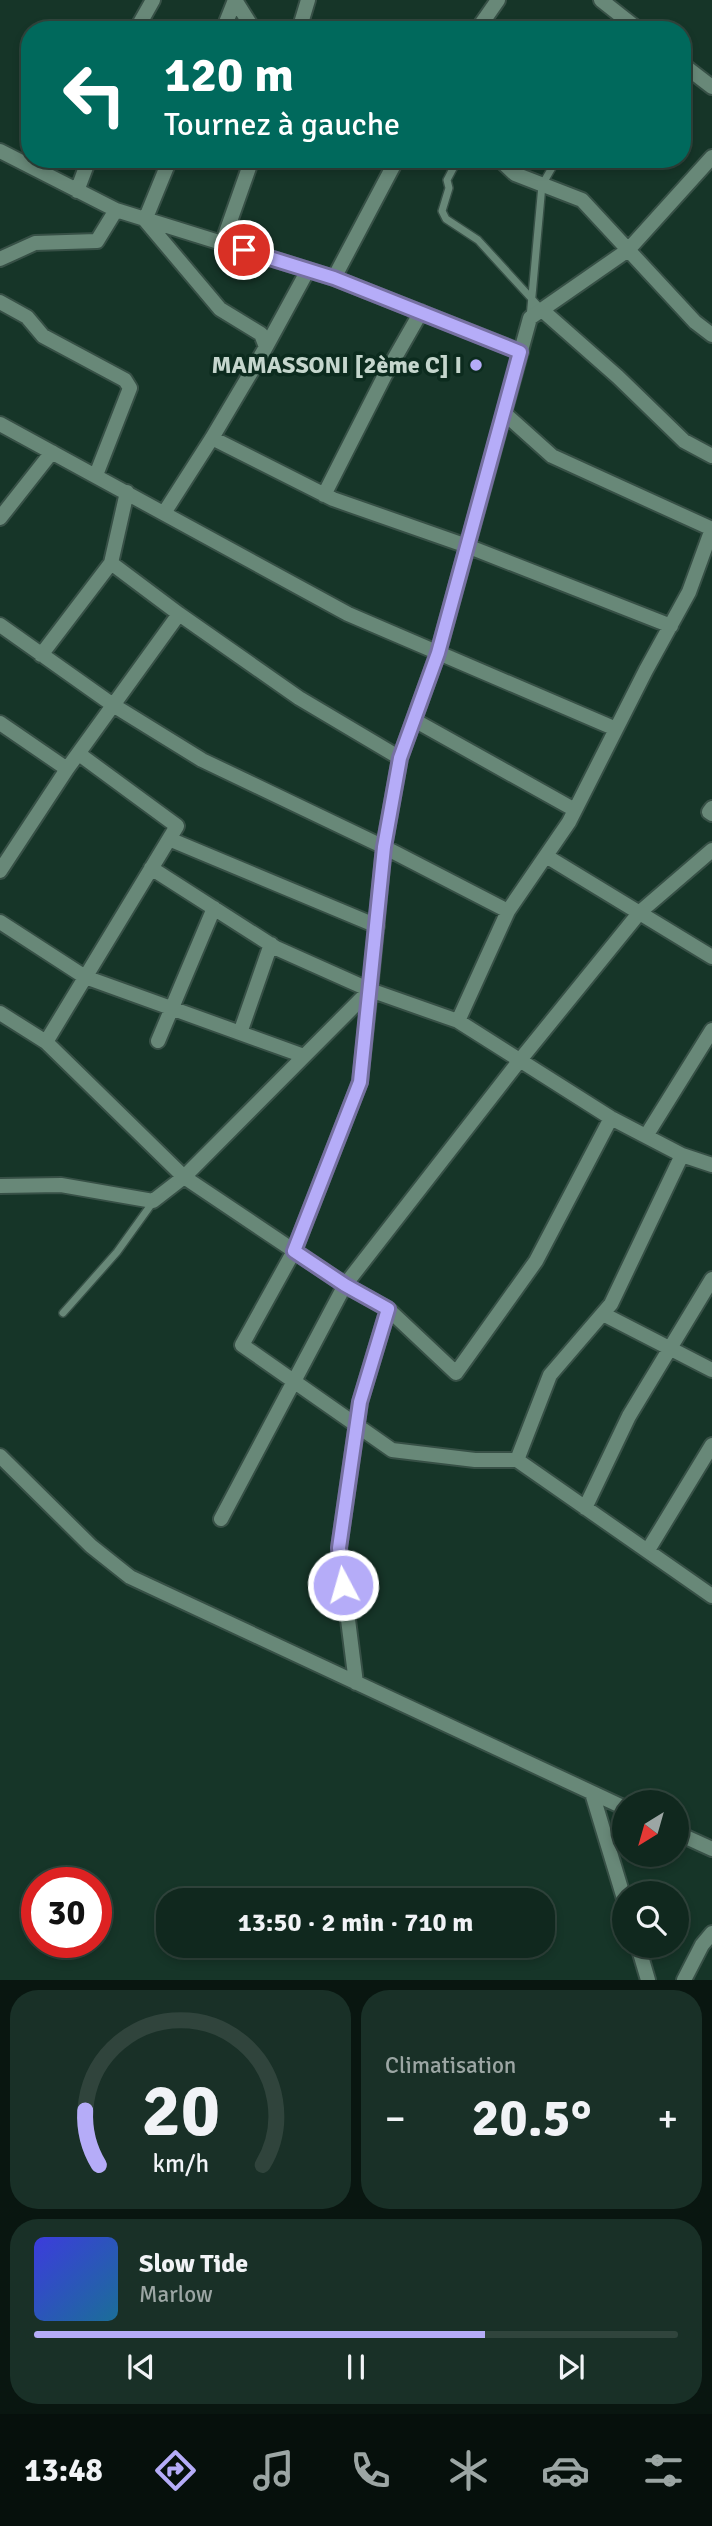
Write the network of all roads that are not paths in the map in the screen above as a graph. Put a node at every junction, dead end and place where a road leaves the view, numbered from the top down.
1 (153, 0) edge
2 (235, 0) edge
3 (308, 0) edge
4 (498, 0) edge
5 (601, 0) edge
6 (141, 21) edge
7 (227, 21) edge
8 (247, 21) edge
9 (303, 21) edge
10 (483, 21) edge
11 (628, 21) edge
12 (691, 71) edge
13 (712, 87) edge
14 (0, 151) edge
15 (712, 158) edge
16 (21, 162) edge
17 (33, 168) edge
18 (86, 168) edge
19 (166, 168) edge
20 (250, 168) edge
21 (392, 168) edge
22 (453, 168) edge
23 (509, 168) edge
24 (552, 168) edge
25 (542, 185) junction
26 (77, 191) junction
27 (116, 211) junction
28 (145, 220) junction
29 (222, 244) junction
30 (628, 250) junction
31 (0, 259) edge
32 (308, 270) junction
33 (334, 278) junction
34 (0, 302) edge
35 (535, 309) junction
36 (421, 313) junction
37 (712, 335) edge
38 (265, 347) junction
39 (520, 352) junction
40 (504, 413) junction
41 (0, 424) edge
42 (212, 439) junction
43 (52, 452) junction
44 (712, 456) edge
45 (96, 475) junction
46 (127, 492) junction
47 (324, 495) junction
48 (164, 513) junction
49 (0, 518) edge
50 (712, 529) edge
51 (467, 546) junction
52 (111, 563) junction
53 (706, 566) edge
54 (179, 614) junction
55 (0, 625) edge
56 (671, 625) junction
57 (438, 653) junction
58 (41, 655) junction
59 (113, 705) junction
60 (414, 720) junction
61 (0, 723) edge
62 (616, 729) junction
63 (79, 754) junction
64 (400, 758) junction
65 (67, 769) junction
66 (712, 808) edge
67 (575, 810) junction
68 (712, 814) edge
69 (169, 839) junction
70 (384, 847) junction
71 (712, 850) edge
72 (546, 856) junction
73 (151, 868) junction
74 (0, 871) edge
75 (214, 908) junction
76 (508, 911) junction
77 (640, 912) junction
78 (0, 922) edge
79 (377, 926) junction
80 (271, 944) junction
81 (712, 957) edge
82 (85, 977) junction
83 (370, 990) junction
84 (172, 1009) junction
85 (0, 1013) edge
86 (458, 1021) junction
87 (712, 1030) edge
88 (240, 1033) junction
89 (158, 1041) dead end
90 (46, 1042) junction
91 (304, 1056) junction
92 (520, 1060) junction
93 (611, 1118) junction
94 (646, 1136) junction
95 (682, 1155) junction
96 (712, 1165) edge
97 (184, 1177) junction
98 (0, 1186) edge
99 (153, 1201) junction
100 (294, 1251) junction
101 (712, 1279) edge
102 (345, 1285) junction
103 (388, 1309) junction
104 (63, 1313) dead end
105 (603, 1314) junction
106 (670, 1349) junction
107 (712, 1370) edge
108 (293, 1380) junction
109 (356, 1424) junction
110 (712, 1445) edge
111 (0, 1455) edge
112 (517, 1460) junction
113 (585, 1508) junction
114 (221, 1519) dead end
115 (648, 1550) junction
116 (712, 1596) edge
117 (356, 1683) junction
118 (592, 1793) junction
119 (612, 1802) edge
120 (690, 1839) edge
121 (712, 1849) edge
122 (619, 1881) edge
123 (712, 1933) edge
124 (642, 1958) edge
125 (648, 1980) edge
126 (684, 1980) edge

1 - 6 street
2 - 7 street
2 - 8 street
3 - 9 street
4 - 10 street
5 - 11 street
12 - 13 street
14 - 16 street
15 - 30 street
17 - 26 street
18 - 26 street
19 - 28 street
20 - 29 street
21 - 33 street
22 - 35 lane
23 - 25 street
24 - 25 lane
25 - 30 street
25 - 35 lane
26 - 27 street
27 - 28 street
27 - 31 street
28 - 29 street
28 - 38 street
29 - 32 street
30 - 35 street
30 - 37 street
32 - 33 street
32 - 38 street
33 - 36 street
34 - 45 street
35 - 39 street
35 - 44 street
36 - 39 street
36 - 47 street
38 - 42 street
39 - 40 street
40 - 50 street
40 - 51 street
41 - 43 street
42 - 47 street
42 - 48 street
43 - 45 street
43 - 49 street
45 - 46 street
46 - 48 street
46 - 52 street
47 - 51 street
48 - 57 street
50 - 53 street
51 - 56 street
51 - 57 street
52 - 54 street
52 - 58 street
53 - 56 street
54 - 59 street
54 - 64 street
55 - 58 street
56 - 62 street
57 - 60 street
57 - 62 street
58 - 59 street
59 - 63 street
59 - 70 street
60 - 64 street
60 - 67 street
61 - 65 street
62 - 67 street
63 - 65 street
63 - 69 street
64 - 70 street
65 - 74 street
66 - 68 street
67 - 72 street
69 - 73 street
69 - 79 street
70 - 76 street
70 - 79 street
71 - 77 street
72 - 76 street
72 - 77 street
73 - 75 street
73 - 82 street
75 - 80 street
75 - 84 street
76 - 86 street
77 - 81 street
77 - 92 street
78 - 82 street
79 - 83 street
80 - 83 street
80 - 88 street
82 - 84 street
82 - 90 street
83 - 86 street
83 - 91 street
83 - 100 street
84 - 88 street
84 - 89 street
85 - 90 street
86 - 92 street
87 - 94 street
88 - 91 street
90 - 97 street
91 - 97 street
92 - 93 street
92 - 102 street
93 - 94 street
93 - 103 street
94 - 95 street
95 - 96 street
95 - 105 street
97 - 99 street
97 - 100 street
98 - 99 street
99 - 104 lane
100 - 102 street
100 - 108 street
101 - 106 street
102 - 103 street
102 - 108 street
103 - 109 street
105 - 106 street
105 - 112 street
106 - 107 street
106 - 113 street
108 - 109 street
108 - 114 street
109 - 112 street
109 - 117 street
110 - 115 street
111 - 117 street
112 - 113 street
113 - 115 street
115 - 116 street
117 - 118 street
118 - 119 street
118 - 122 street
120 - 121 street
123 - 126 street
124 - 125 street

